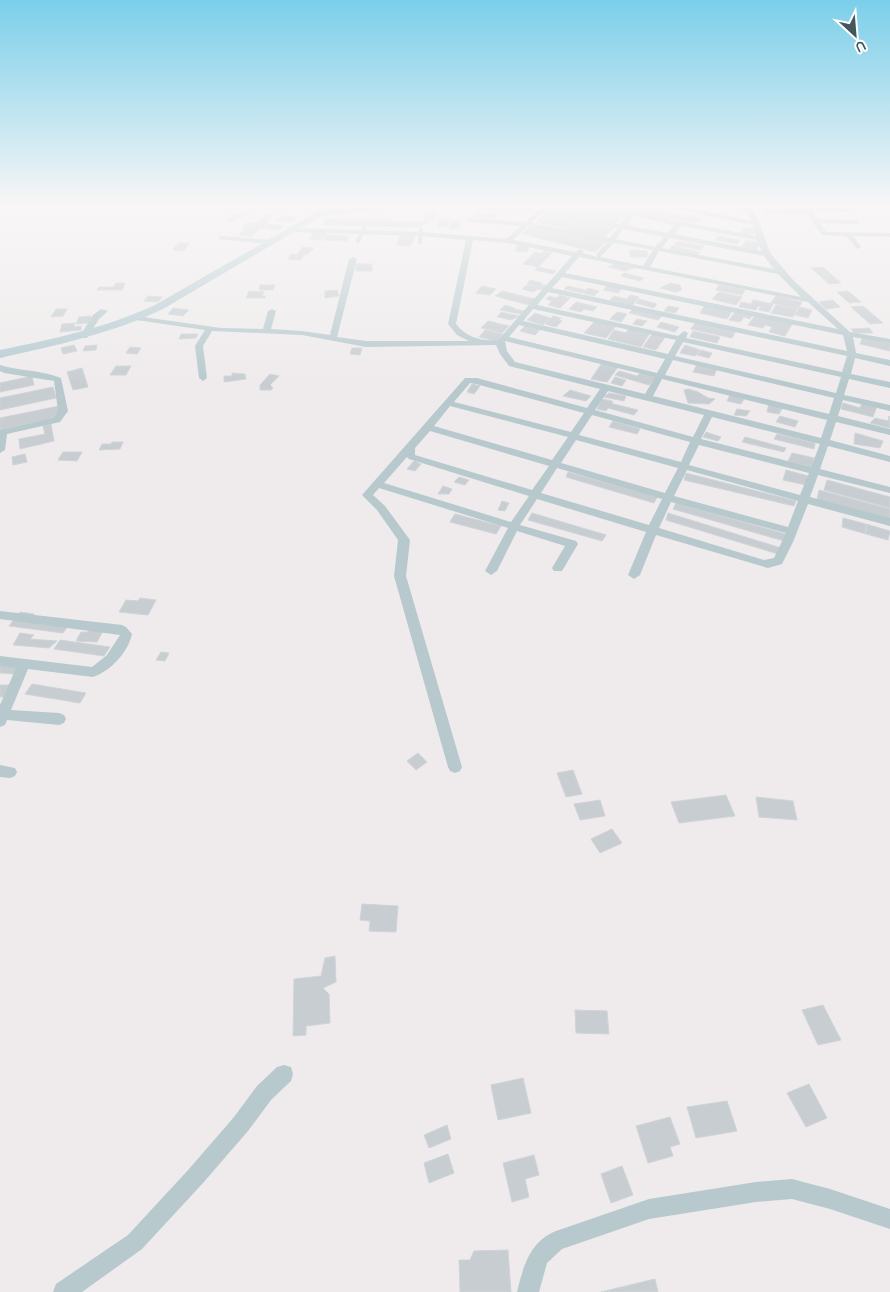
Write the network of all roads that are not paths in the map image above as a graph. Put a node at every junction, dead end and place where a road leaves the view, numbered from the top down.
1 (230, 265) edge
2 (351, 265) edge
3 (464, 265) edge
4 (567, 265) edge
5 (642, 265) edge
6 (643, 265) edge
7 (743, 265) edge
8 (776, 265) edge
9 (646, 266) junction
10 (783, 273) junction
11 (560, 274) junction
12 (546, 289) junction
13 (710, 290) junction
14 (809, 298) junction
15 (531, 306) junction
16 (104, 311) dead end
17 (272, 311) dead end
18 (136, 318) junction
19 (690, 321) junction
20 (518, 322) junction
21 (210, 328) junction
22 (267, 331) junction
23 (847, 334) junction
24 (84, 336) junction
25 (333, 338) junction
26 (681, 338) junction
27 (502, 340) junction
28 (887, 340) edge
29 (482, 344) junction
30 (0, 354) edge
31 (852, 355) junction
32 (671, 356) junction
33 (890, 364) edge
34 (0, 368) edge
35 (846, 375) junction
36 (659, 376) junction
37 (202, 378) dead end
38 (890, 385) edge
39 (606, 387) junction
40 (839, 396) junction
41 (647, 399) junction
42 (448, 402) junction
43 (890, 408) edge
44 (590, 410) junction
45 (709, 414) junction
46 (832, 418) junction
47 (428, 427) junction
48 (890, 432) edge
49 (1, 433) edge
50 (574, 435) junction
51 (696, 441) junction
52 (825, 442) junction
53 (410, 448) junction
54 (0, 450) edge
55 (890, 459) edge
56 (555, 463) junction
57 (684, 466) junction
58 (814, 470) junction
59 (376, 484) junction
60 (890, 490) edge
61 (534, 494) junction
62 (669, 498) junction
63 (803, 500) junction
64 (890, 522) edge
65 (514, 526) junction
66 (653, 529) junction
67 (791, 531) junction
68 (558, 568) dead end
69 (491, 571) dead end
70 (634, 575) dead end
71 (0, 615) edge
72 (0, 660) edge
73 (24, 664) junction
74 (1, 716) edge
75 (59, 719) dead end
76 (456, 768) dead end
77 (284, 1074) dead end
78 (890, 1218) edge
79 (64, 1292) edge
80 (528, 1292) edge

1 - 18 main road
2 - 25 street
3 - 29 street
4 - 11 street
5 - 9 street
6 - 9 street
7 - 10 street
8 - 10 street
9 - 13 street
10 - 14 street
11 - 12 street
11 - 13 street
12 - 15 street
12 - 19 street
13 - 14 street
13 - 19 street
13 - 23 street
14 - 23 street
15 - 20 street
15 - 26 street
16 - 24 street
17 - 22 street
18 - 21 street
18 - 24 main road
19 - 26 street
19 - 31 street
20 - 27 street
20 - 32 street
21 - 22 street
21 - 37 street
22 - 25 street
23 - 28 street
23 - 31 street
24 - 30 main road
25 - 29 street
26 - 32 street
26 - 35 street
27 - 29 street
27 - 36 street
27 - 39 street
31 - 33 street
31 - 35 street
32 - 36 street
32 - 40 street
34 - 49 street
35 - 38 street
35 - 40 street
36 - 41 street
36 - 46 street
39 - 41 street
39 - 44 street
40 - 43 street
40 - 46 street
41 - 45 street
42 - 44 street
42 - 47 street
42 - 50 street
44 - 50 street
44 - 51 street
45 - 51 street
45 - 52 street
46 - 48 street
46 - 52 street
47 - 53 street
47 - 56 street
49 - 54 street
50 - 56 street
50 - 57 street
51 - 57 street
51 - 58 street
52 - 55 street
52 - 58 street
53 - 59 street
53 - 61 street
56 - 61 street
56 - 62 street
57 - 62 street
57 - 63 street
58 - 60 street
58 - 63 street
59 - 65 street
59 - 76 street
61 - 65 street
61 - 66 street
62 - 66 street
62 - 67 street
63 - 64 street
63 - 67 street
65 - 68 street
65 - 69 street
66 - 67 street
66 - 70 street
71 - 73 street
72 - 73 street
73 - 74 street
74 - 75 street
77 - 79 street
78 - 80 street

